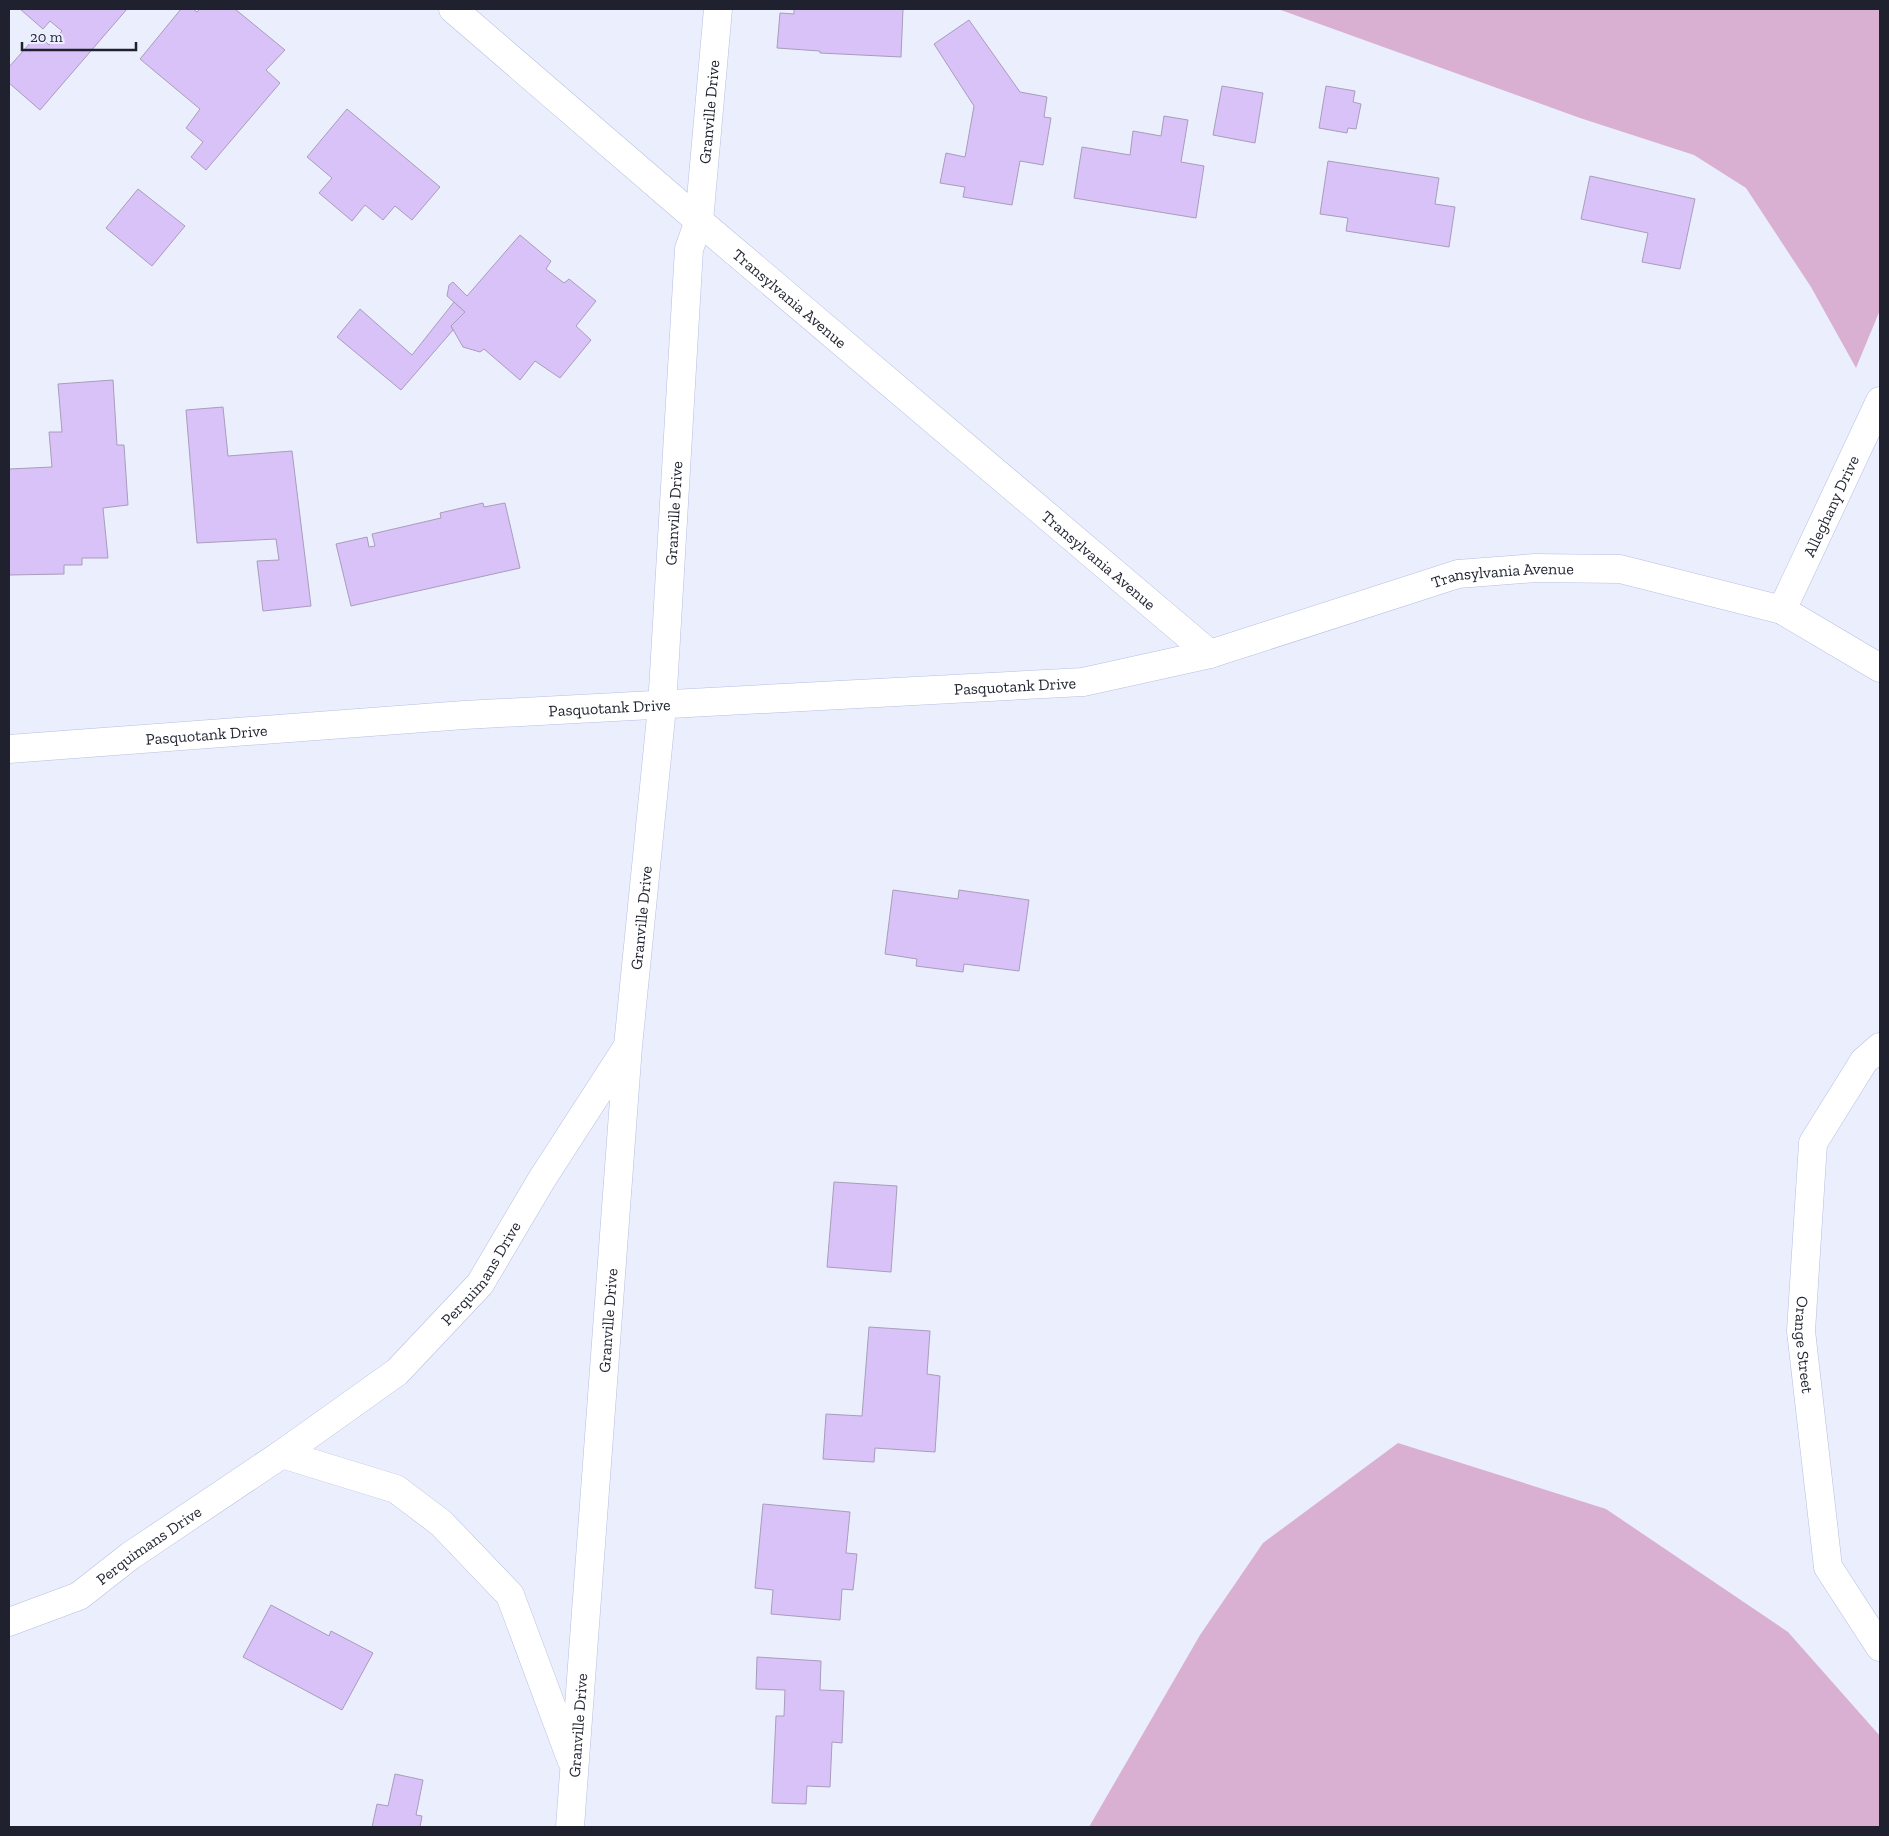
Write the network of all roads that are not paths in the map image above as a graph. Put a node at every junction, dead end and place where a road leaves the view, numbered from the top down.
1 (453, 9) edge
2 (718, 9) edge
3 (699, 221) junction
4 (1880, 401) edge
5 (1782, 610) junction
6 (1210, 654) junction
7 (1880, 668) edge
8 (662, 706) junction
9 (9, 749) edge
10 (628, 1046) junction
11 (1880, 1047) edge
12 (282, 1454) junction
13 (9, 1622) edge
14 (1880, 1647) edge
15 (575, 1768) junction
16 (570, 1827) edge

1 - 3 street, Transylvania Avenue
2 - 3 street, Granville Drive
3 - 6 street, Transylvania Avenue
3 - 8 street, Granville Drive
4 - 5 street, Alleghany Drive
5 - 6 street, Transylvania Avenue
5 - 7 street, Transylvania Avenue
6 - 8 street, Pasquotank Drive
8 - 9 street, Pasquotank Drive
8 - 10 street, Granville Drive
10 - 12 street, Perquimans Drive
10 - 15 street, Granville Drive
11 - 14 street, Orange Street
12 - 13 street, Perquimans Drive
12 - 15 street
15 - 16 street, Granville Drive

